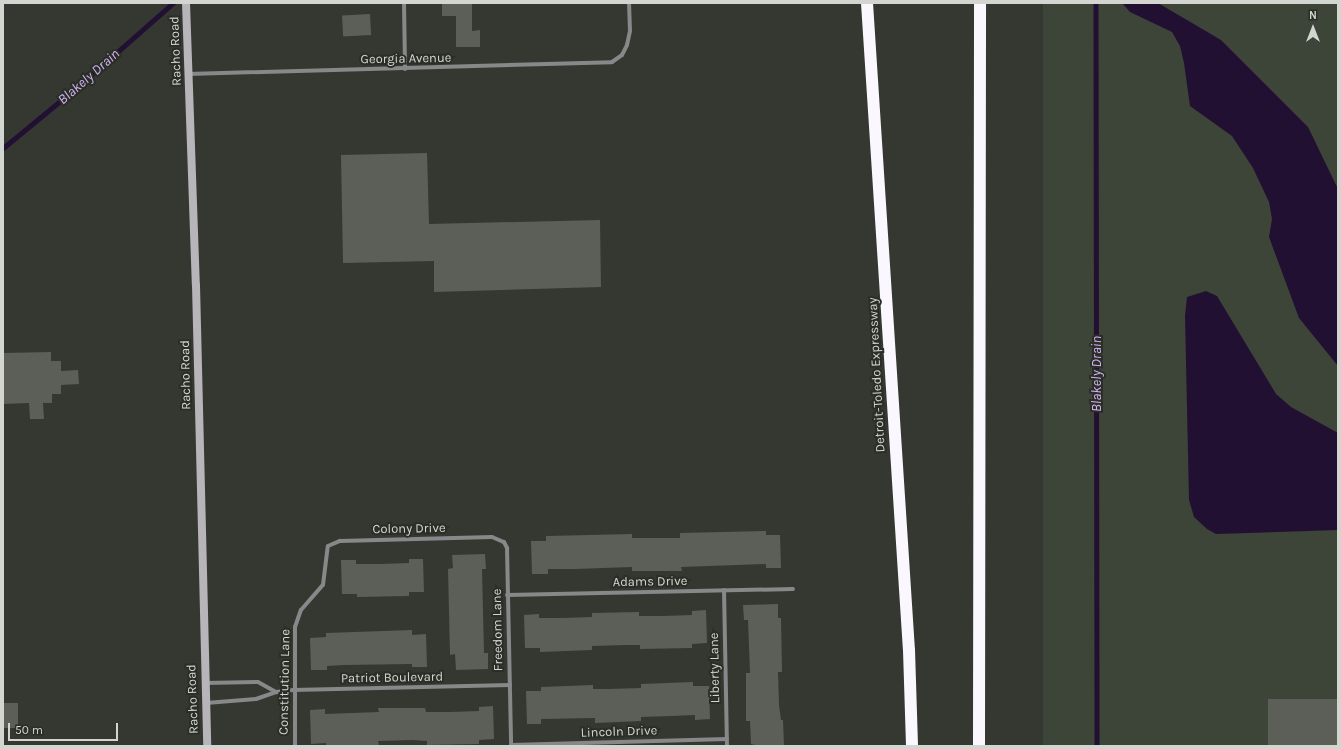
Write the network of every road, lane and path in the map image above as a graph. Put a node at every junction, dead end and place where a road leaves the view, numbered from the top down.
1 (186, 3) edge
2 (404, 3) edge
3 (629, 3) edge
4 (867, 3) edge
5 (980, 3) edge
6 (405, 69) junction
7 (188, 74) junction
8 (478, 537) joint
9 (340, 541) joint
10 (793, 589) dead end
11 (724, 590) junction
12 (507, 595) junction
13 (205, 683) junction
14 (510, 685) junction
15 (294, 690) junction
16 (276, 692) junction
17 (206, 702) junction
18 (727, 739) junction
19 (511, 745) edge
20 (207, 746) edge
21 (295, 746) edge
22 (727, 746) edge
23 (912, 746) edge
24 (979, 746) edge

1 - 7 street, Racho Road
2 - 6 street
3 - 6 street, Georgia Avenue
4 - 23 highway, Detroit-Toledo Expressway
5 - 24 highway
6 - 7 street, Georgia Avenue
7 - 13 street, Racho Road
8 - 9 street, Colony Drive
8 - 12 street, Freedom Lane
9 - 15 street, Constitution Lane
10 - 11 street, Adams Drive
11 - 12 street, Adams Drive
11 - 18 street, Liberty Lane
12 - 14 street, Freedom Lane
13 - 16 street
13 - 17 street, Racho Road
14 - 15 street, Patriot Boulevard
14 - 19 street, Freedom Lane
15 - 16 street, Patriot Boulevard
15 - 21 street, Constitution Lane
16 - 17 street, Patriot Boulevard
17 - 20 street, Racho Road
18 - 19 street, Lincoln Drive
18 - 22 street, Liberty Lane

